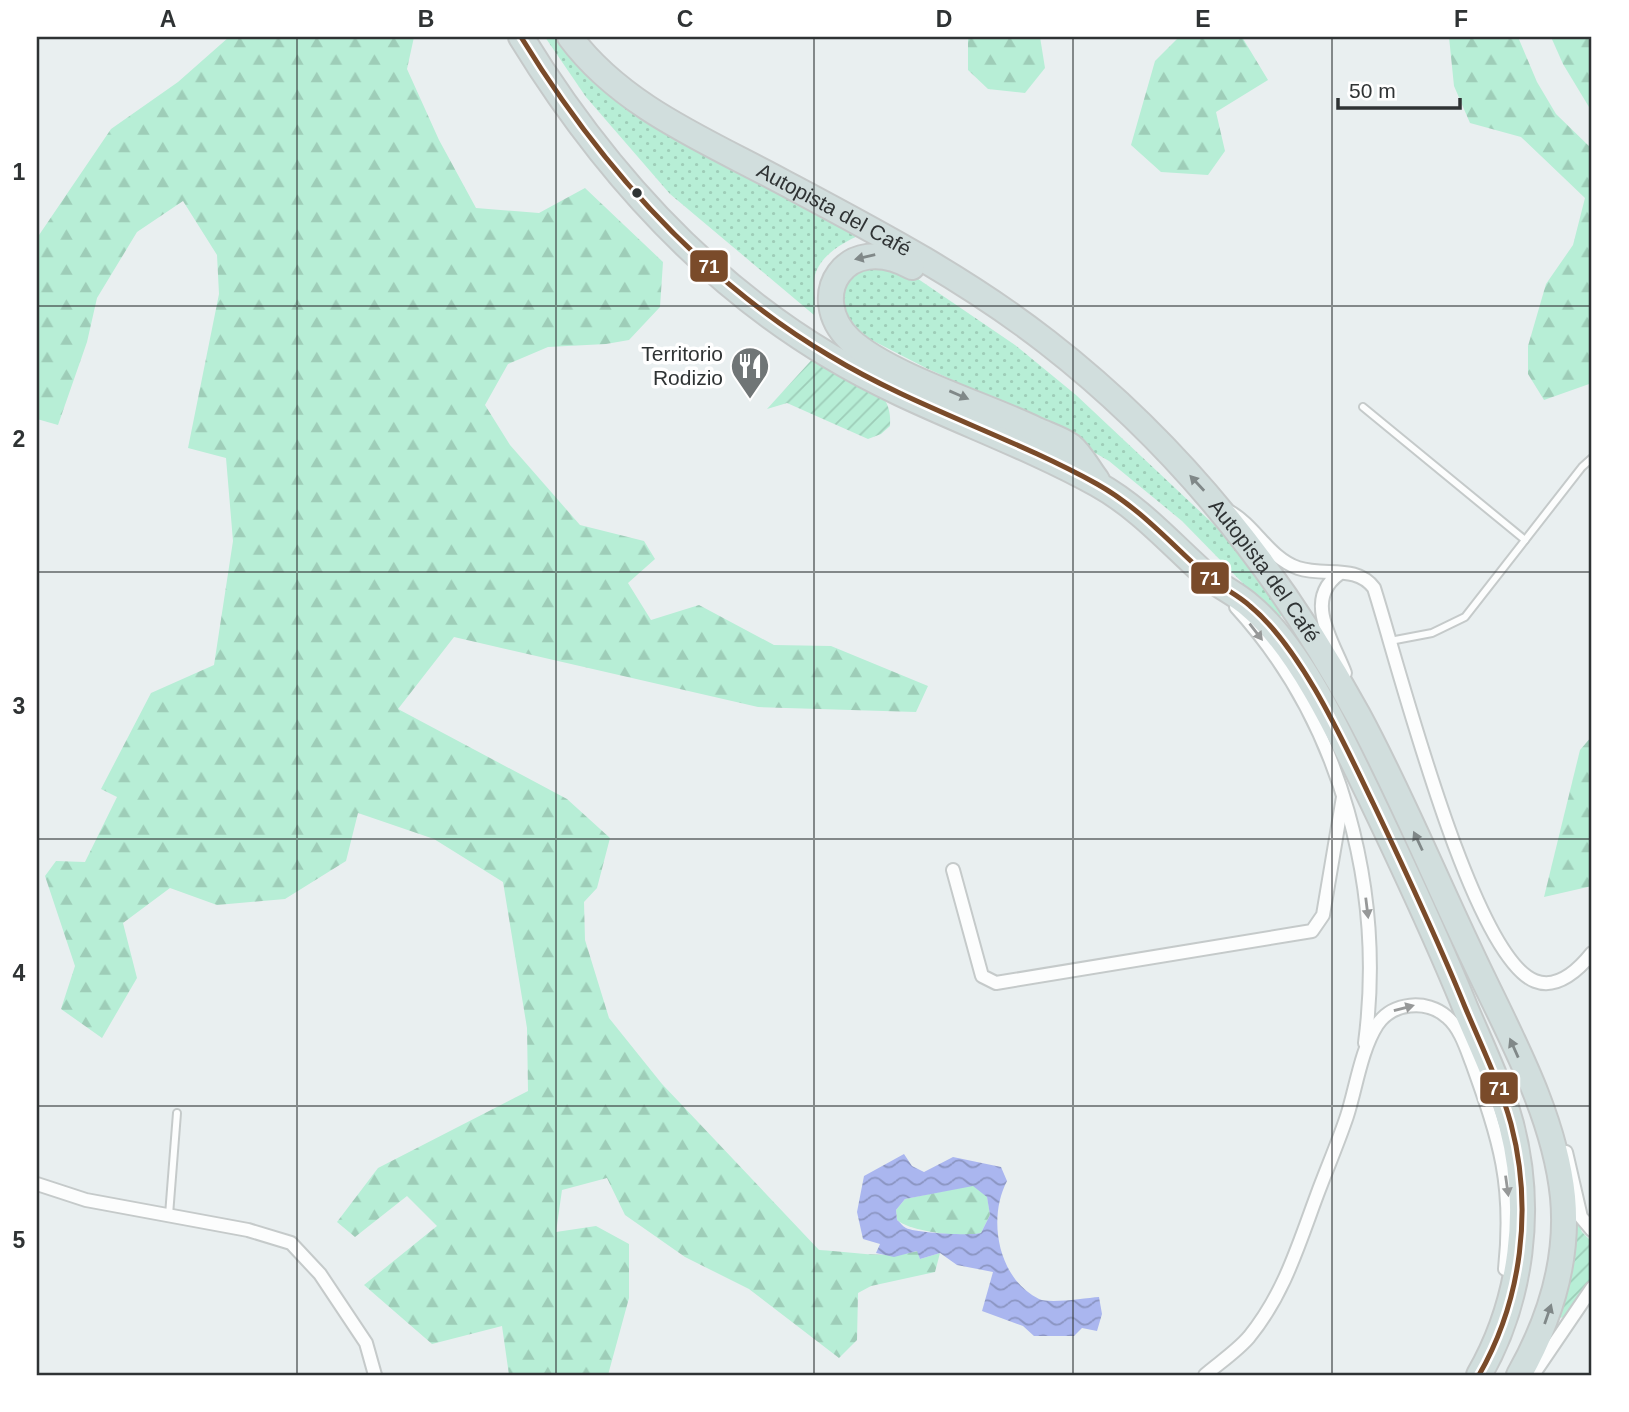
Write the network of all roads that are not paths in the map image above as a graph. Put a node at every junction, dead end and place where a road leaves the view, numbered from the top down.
1 (522, 37) edge
2 (570, 37) edge
3 (1112, 396) junction
4 (1363, 407) dead end
5 (1592, 458) edge
6 (1102, 486) junction
7 (1217, 505) junction
8 (1525, 540) junction
9 (1339, 574) junction
10 (1212, 580) junction
11 (1390, 641) junction
12 (1357, 714) junction
13 (1343, 797) junction
14 (953, 870) dead end
15 (1592, 953) edge
16 (1358, 1081) junction
17 (1528, 1081) junction
18 (177, 1113) dead end
19 (37, 1184) edge
20 (169, 1215) junction
21 (1592, 1230) edge
22 (1592, 1288) edge
23 (375, 1375) edge
24 (1205, 1375) edge
25 (1478, 1375) edge
26 (1519, 1375) edge
27 (1533, 1375) edge

1 - 6 highway, Autopista del Café
2 - 3 highway, Autopista del Café
3 -> 6 highway
7 -> 3 highway, Autopista del Café
4 - 8 lane
5 - 8 lane
6 - 10 highway, Autopista del Café
7 - 9 street
7 - 12 highway, Autopista del Café
8 - 11 lane
9 - 11 street
9 - 12 street
10 -> 13 street
10 - 25 highway, Autopista del Café
11 - 15 street
17 -> 12 highway, Autopista del Café
13 - 14 street
13 -> 16 street
16 - 24 street
16 -> 25 street
17 - 21 street
26 -> 17 highway, Autopista del Café
18 - 20 lane
19 - 20 street
20 - 23 street
22 - 27 street

